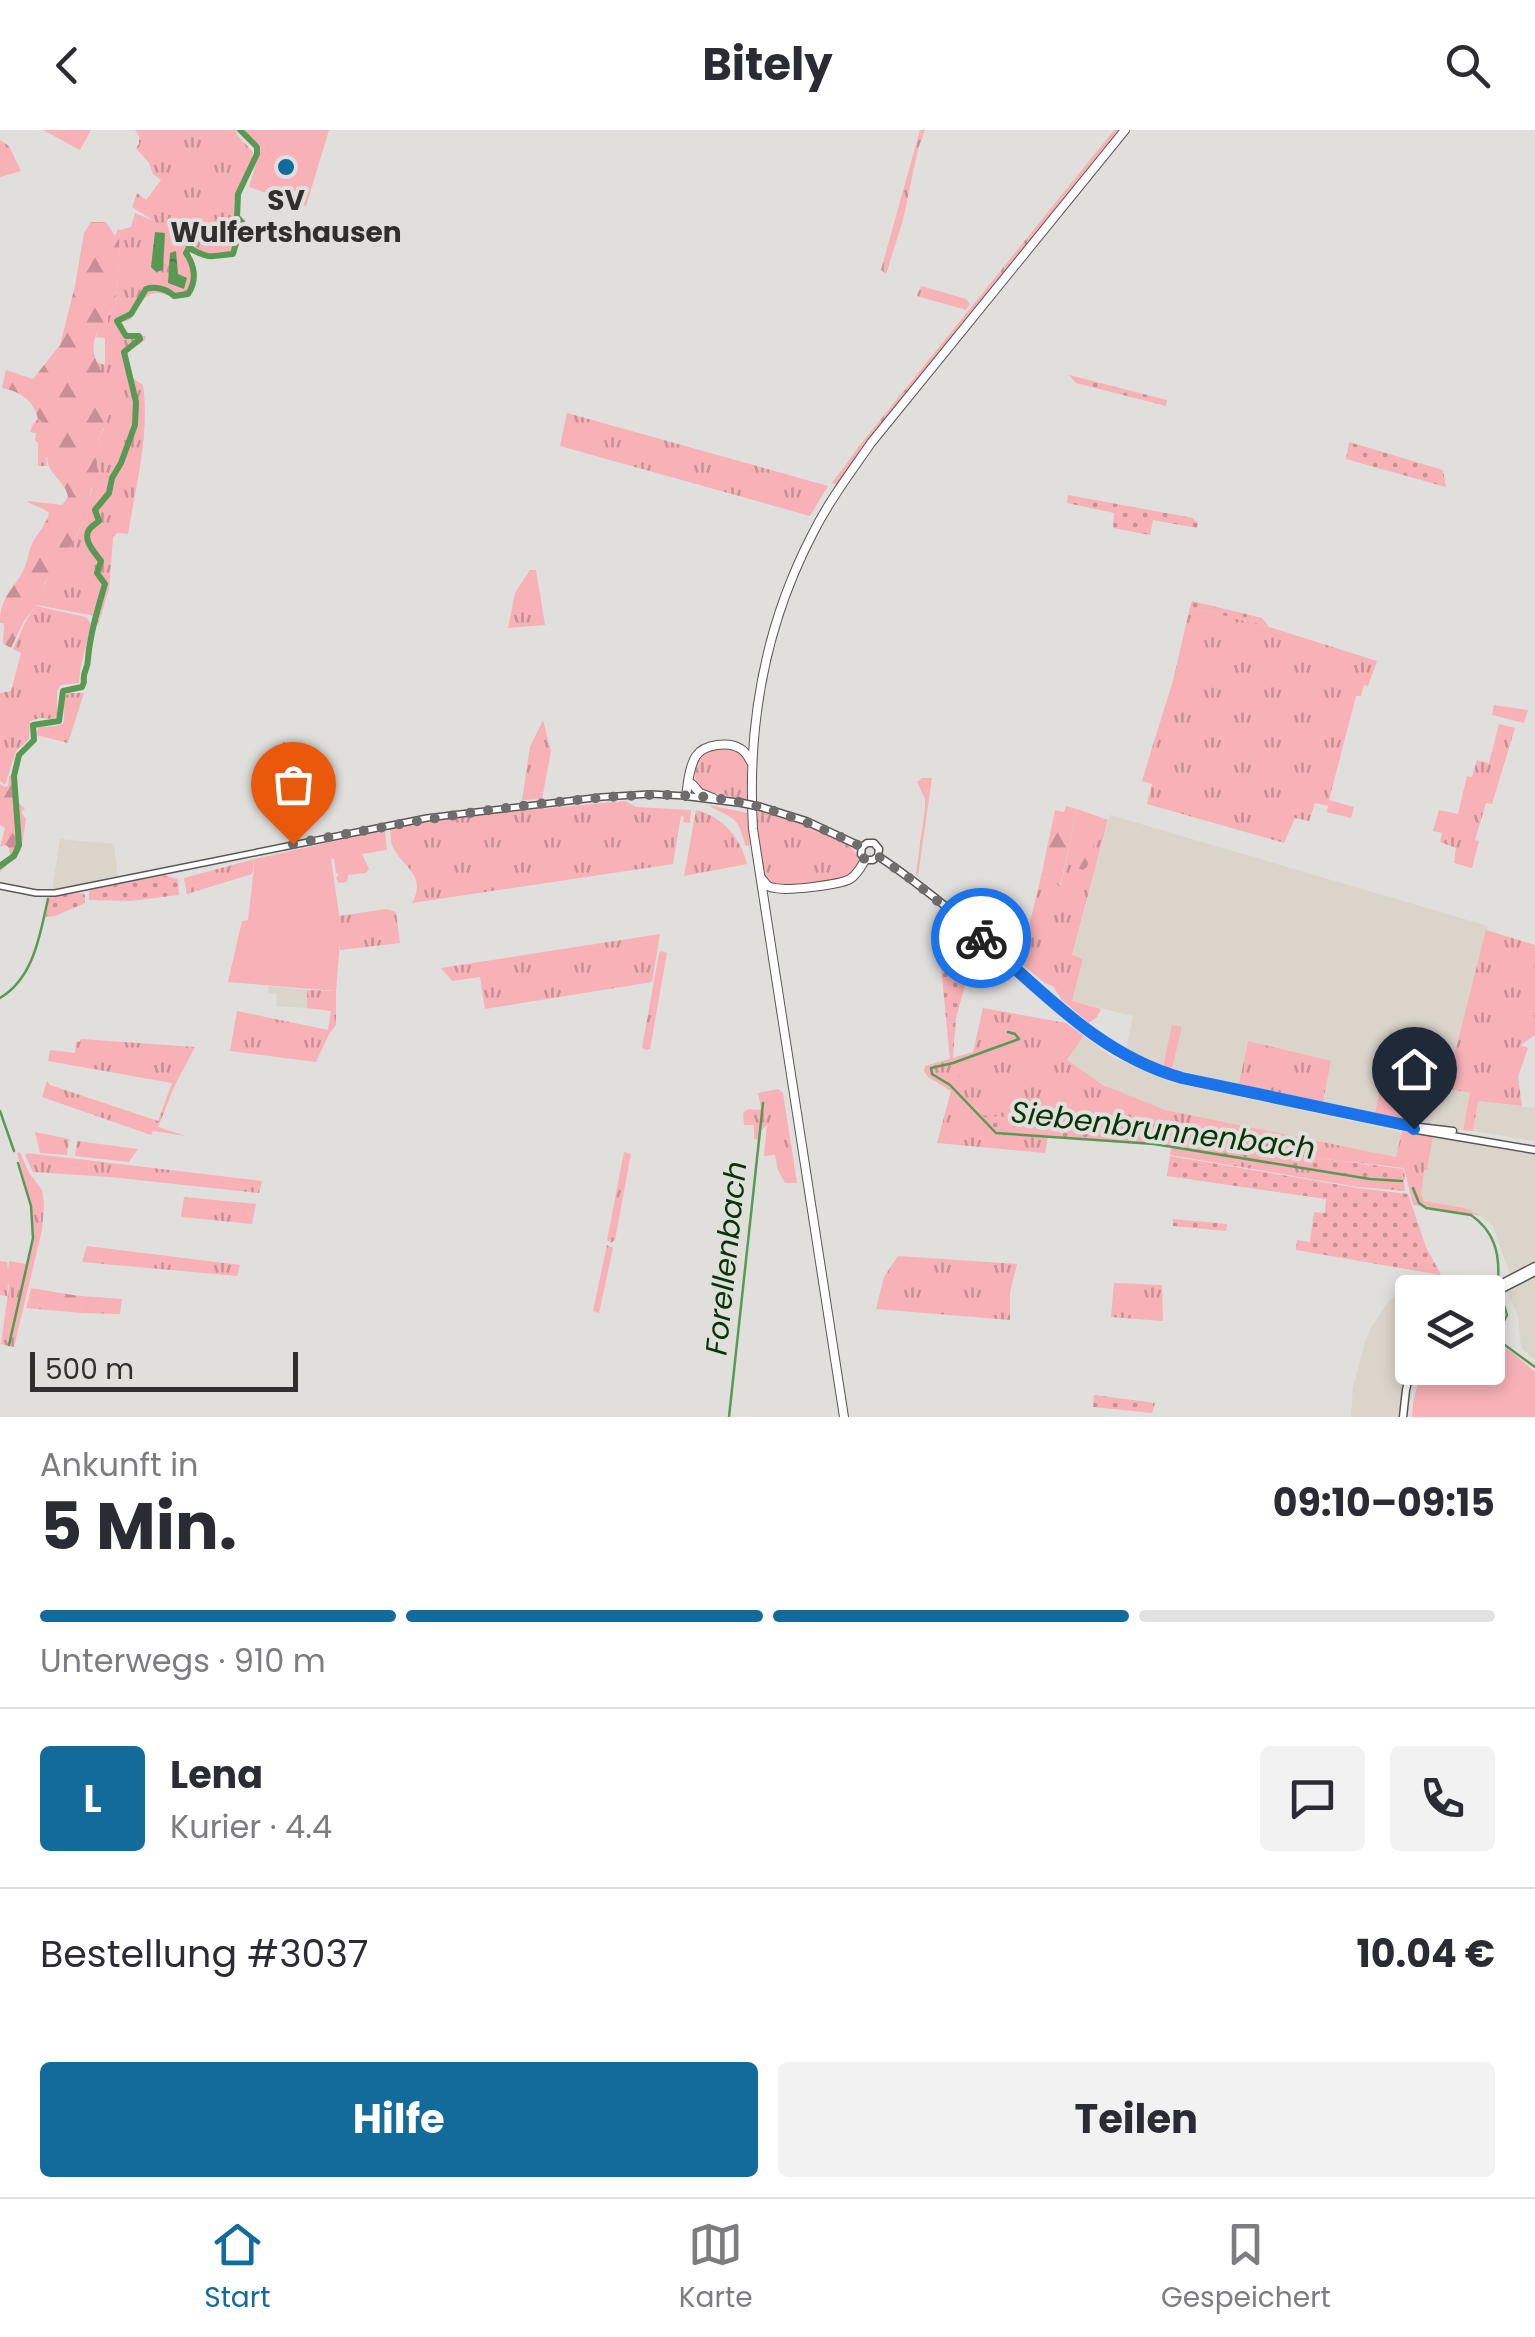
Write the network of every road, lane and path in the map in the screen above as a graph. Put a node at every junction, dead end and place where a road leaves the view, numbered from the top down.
1 (1124, 130) edge
2 (754, 724) junction
3 (731, 746) junction
4 (751, 762) junction
5 (691, 767) junction
6 (692, 784) junction
7 (685, 796) junction
8 (712, 798) junction
9 (862, 847) junction
10 (878, 856) junction
11 (865, 860) junction
12 (759, 876) junction
13 (0, 886) edge
14 (780, 889) junction
15 (766, 913) junction
16 (1535, 1148) edge
17 (1534, 1270) edge
18 (1505, 1284) edge
19 (1408, 1385) edge
20 (844, 1417) edge
21 (1405, 1417) edge

1 - 2 main road
2 - 3 main road
2 - 4 main road
3 - 4 main road
3 - 5 main road
4 - 12 main road
5 - 6 main road
5 - 7 main road
6 - 7 main road
6 - 8 main road
7 - 8 main road
7 - 13 street
8 - 9 main road, bridge
9 - 10 main road
9 - 11 main road
10 - 11 main road
10 - 16 main road
11 - 14 main road
12 - 14 main road
12 - 15 main road
14 - 15 main road
15 - 20 main road
17 - 18 main road
19 - 21 main road

